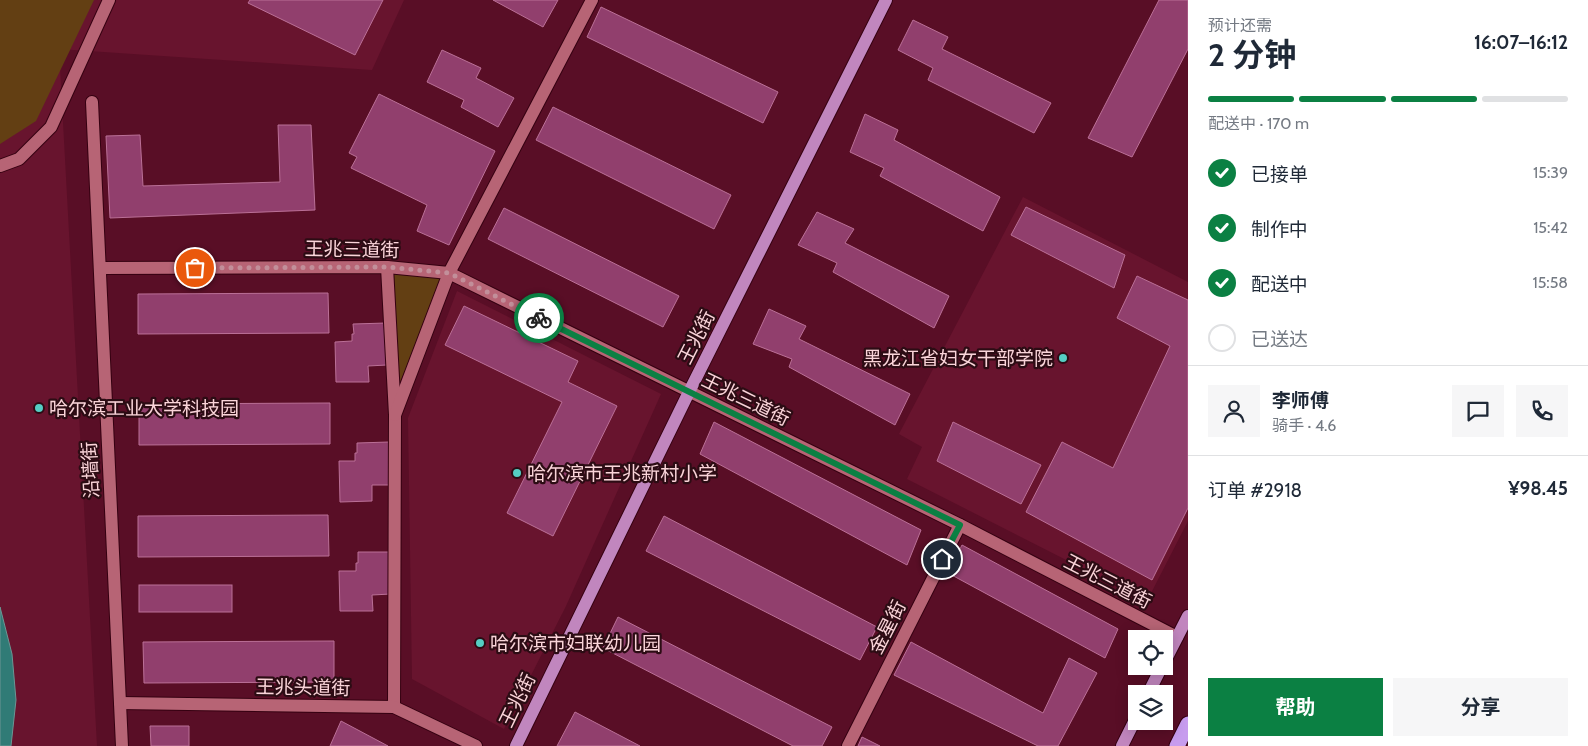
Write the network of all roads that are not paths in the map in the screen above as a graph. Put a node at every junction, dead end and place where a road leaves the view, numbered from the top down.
1 (109, 0) edge
2 (592, 0) edge
3 (886, 0) edge
4 (92, 102) dead end
5 (0, 166) edge
6 (387, 267) junction
7 (100, 268) junction
8 (449, 273) junction
9 (689, 392) junction
10 (394, 415) junction
11 (960, 525) junction
12 (1188, 616) edge
13 (1177, 637) junction
14 (1173, 645) edge
15 (120, 703) junction
16 (394, 707) junction
17 (1188, 724) edge
18 (1130, 730) edge
19 (122, 746) edge
20 (476, 746) edge
21 (516, 746) edge
22 (848, 746) edge
23 (1122, 746) edge
24 (1177, 746) edge

1 - 5 street
2 - 8 street
3 - 9 main road, 王兆街
4 - 7 street, 沿墙街
6 - 7 street, 王兆三道街
6 - 8 street, 王兆三道街
6 - 10 street
7 - 15 street, 沿墙街
8 - 9 street, 王兆三道街
8 - 10 street
9 - 11 street, 王兆三道街
9 - 21 main road, 王兆街
10 - 16 street
11 - 13 street, 王兆三道街
11 - 22 street, 金星街
12 - 13 main road
13 - 14 main road
15 - 16 street, 王兆头道街
15 - 19 street, 沿墙街
16 - 20 street, 王兆头道街
17 - 24 highway
18 - 23 main road

